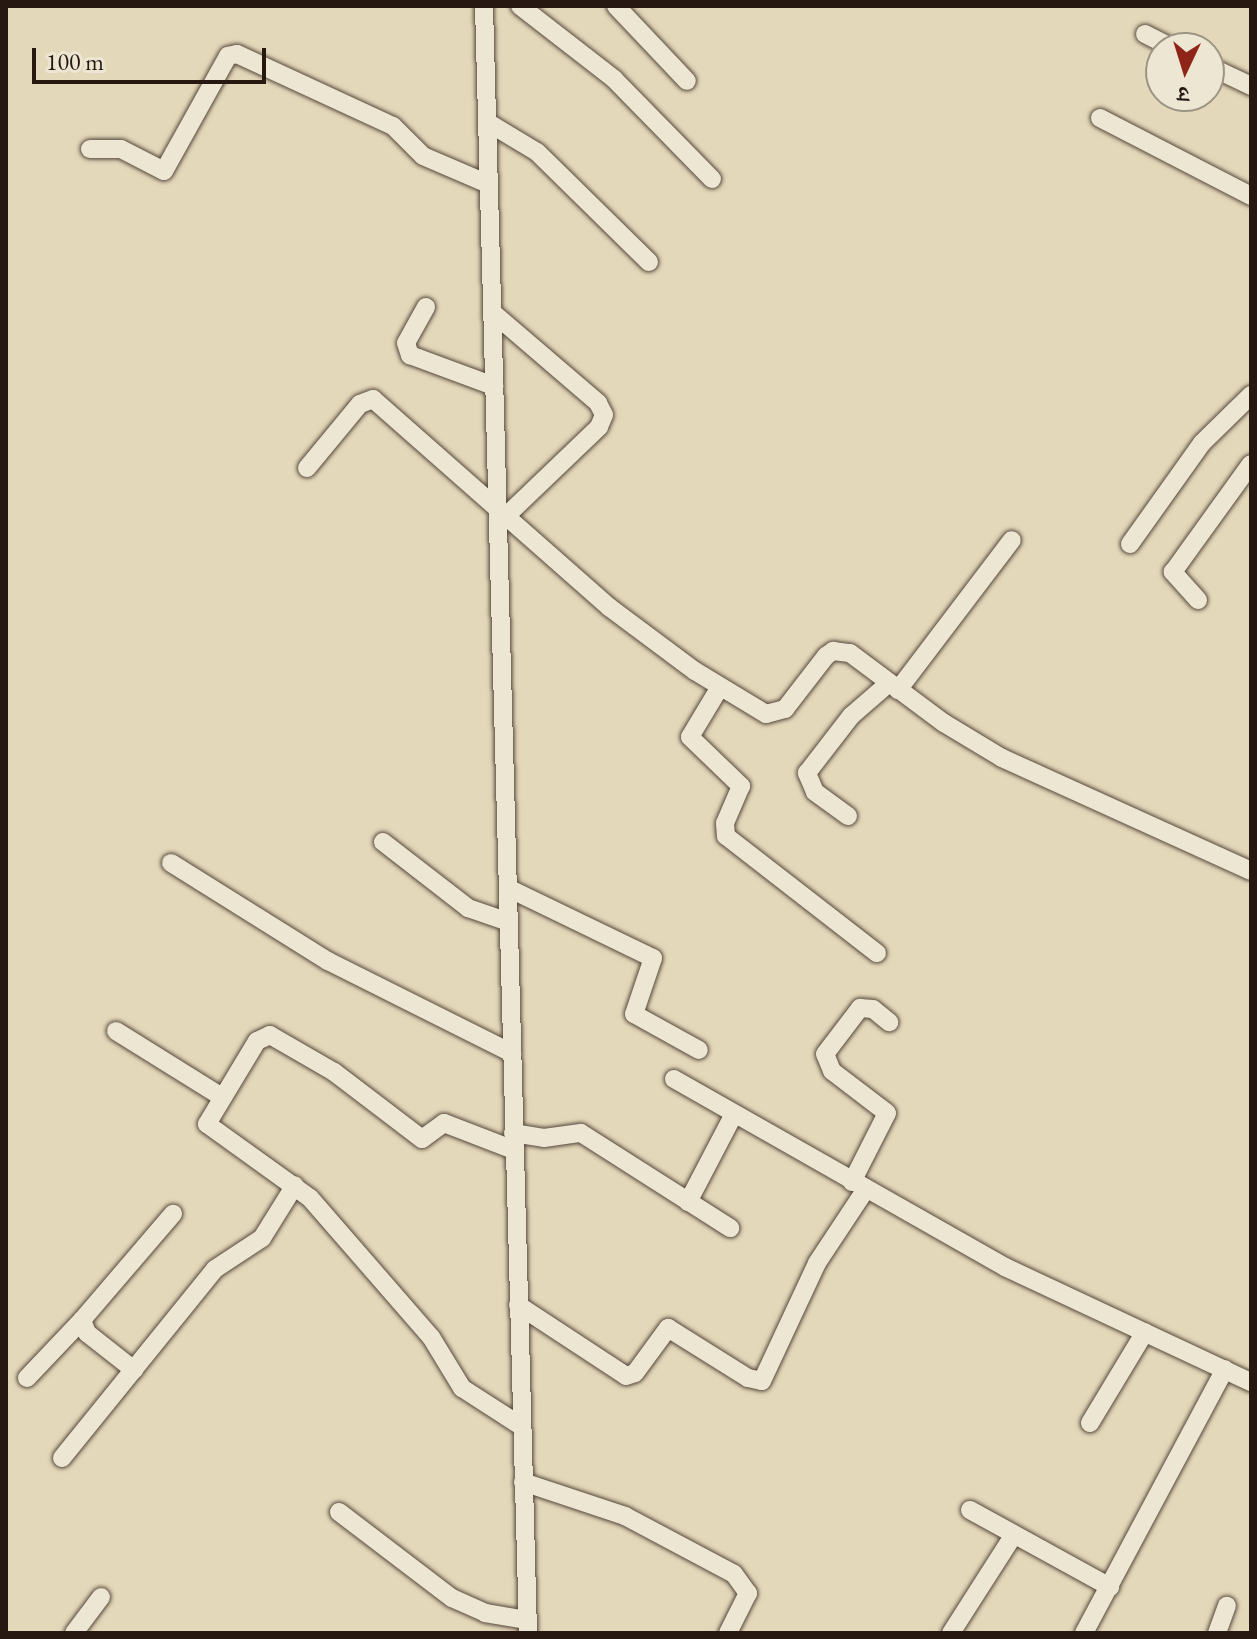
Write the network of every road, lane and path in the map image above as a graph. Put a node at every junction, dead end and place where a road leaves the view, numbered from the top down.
1 (520, 6) edge
2 (616, 6) edge
3 (483, 7) edge
4 (1225, 74) edge
5 (687, 81) dead end
6 (1251, 86) edge
7 (1100, 118) dead end
8 (487, 122) junction
9 (90, 149) dead end
10 (712, 179) dead end
11 (488, 184) junction
12 (1251, 196) edge
13 (649, 262) dead end
14 (426, 307) dead end
15 (492, 312) junction
16 (494, 386) junction
17 (1251, 395) edge
18 (1251, 464) edge
19 (307, 468) dead end
20 (501, 515) junction
21 (1012, 540) dead end
22 (1130, 544) dead end
23 (1198, 600) dead end
24 (720, 687) junction
25 (894, 687) junction
26 (848, 816) dead end
27 (383, 842) dead end
28 (171, 863) dead end
29 (1251, 871) edge
30 (508, 888) junction
31 (509, 922) junction
32 (877, 953) dead end
33 (889, 1022) dead end
34 (116, 1031) dead end
35 (699, 1050) dead end
36 (512, 1053) junction
37 (674, 1079) dead end
38 (222, 1097) junction
39 (733, 1116) junction
40 (514, 1142) junction
41 (295, 1185) junction
42 (859, 1186) junction
43 (688, 1202) junction
44 (173, 1214) dead end
45 (730, 1228) dead end
46 (518, 1305) junction
47 (82, 1320) junction
48 (1145, 1332) junction
49 (1225, 1369) junction
50 (134, 1370) junction
51 (27, 1378) dead end
52 (1251, 1382) edge
53 (1090, 1423) dead end
54 (521, 1426) junction
55 (62, 1458) dead end
56 (523, 1482) junction
57 (970, 1510) dead end
58 (339, 1512) dead end
59 (1013, 1536) junction
60 (1110, 1587) junction
61 (101, 1597) dead end
62 (1227, 1606) dead end
63 (528, 1627) edge
64 (74, 1633) edge
65 (728, 1633) edge
66 (951, 1633) edge
67 (1084, 1633) edge
68 (1217, 1633) edge

1 - 10 street
2 - 5 street
3 - 8 street
4 - 6 street
7 - 12 street
8 - 11 street
8 - 13 street
9 - 11 street
11 - 15 street
14 - 16 street
15 - 16 street
15 - 20 street
16 - 20 street
17 - 22 street
18 - 23 street
19 - 20 street
20 - 24 street
20 - 30 street
21 - 25 street
24 - 25 street
24 - 32 street
25 - 26 street
25 - 29 street
27 - 31 street
28 - 36 street
30 - 31 street
30 - 35 street
31 - 36 street
33 - 42 street
34 - 38 street
36 - 40 street
37 - 39 street
38 - 40 street
38 - 41 street
39 - 42 street
39 - 43 street
40 - 43 street
40 - 46 street
41 - 50 street
41 - 54 street
42 - 46 street
42 - 48 street
43 - 45 street
44 - 47 street
46 - 54 street
47 - 50 street
47 - 51 street
48 - 49 street
48 - 53 street
49 - 52 street
49 - 60 street
50 - 55 street
54 - 56 street
56 - 63 street
56 - 65 street
57 - 59 street
58 - 63 street
59 - 60 street
59 - 66 street
60 - 67 street
61 - 64 street
62 - 68 street

